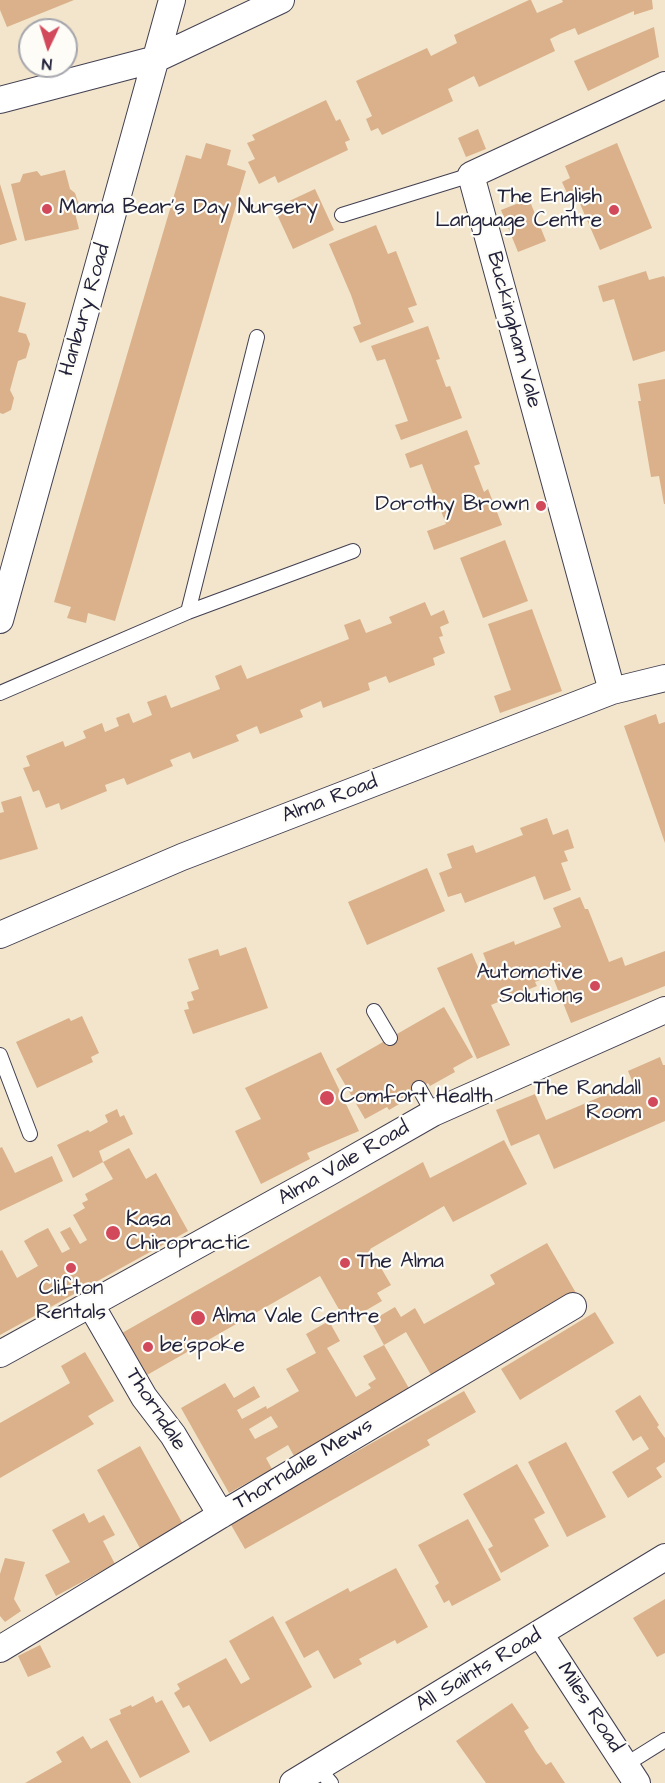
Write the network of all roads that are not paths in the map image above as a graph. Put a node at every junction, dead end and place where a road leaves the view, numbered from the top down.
1 (172, 0) edge
2 (280, 0) edge
3 (156, 59) junction
4 (665, 85) edge
5 (0, 100) edge
6 (471, 175) junction
7 (342, 215) dead end
8 (257, 336) dead end
9 (353, 551) dead end
10 (188, 612) junction
11 (0, 620) edge
12 (665, 678) edge
13 (612, 691) junction
14 (0, 693) edge
15 (0, 934) edge
16 (665, 1010) edge
17 (374, 1011) dead end
18 (390, 1038) dead end
19 (0, 1055) edge
20 (418, 1088) dead end
21 (433, 1113) junction
22 (30, 1134) dead end
23 (91, 1305) junction
24 (573, 1306) dead end
25 (0, 1354) edge
26 (221, 1515) junction
27 (665, 1557) edge
28 (540, 1634) junction
29 (0, 1649) edge
30 (665, 1740) edge
31 (631, 1774) edge
32 (324, 1775) edge
33 (293, 1783) edge

1 - 3 street, Hanbury Road
2 - 3 street
3 - 5 street
3 - 11 street, Hanbury Road
4 - 6 street
6 - 7 lane
6 - 13 street, Buckingham Vale
8 - 10 lane
9 - 10 lane
10 - 14 lane
12 - 13 street, Alma Road
13 - 15 street, Alma Road
16 - 21 street, Alma Vale Road
17 - 18 lane
19 - 22 lane
20 - 21 lane
21 - 23 street, Alma Vale Road
23 - 25 street, Alma Vale Road
23 - 26 street, Thorndale
24 - 26 street, Thorndale Mews
26 - 29 street, Thorndale Mews
27 - 28 street, All Saints Road
28 - 31 street, Miles Road
28 - 32 street, All Saints Road
30 - 31 lane
32 - 33 street, All Saints Road

